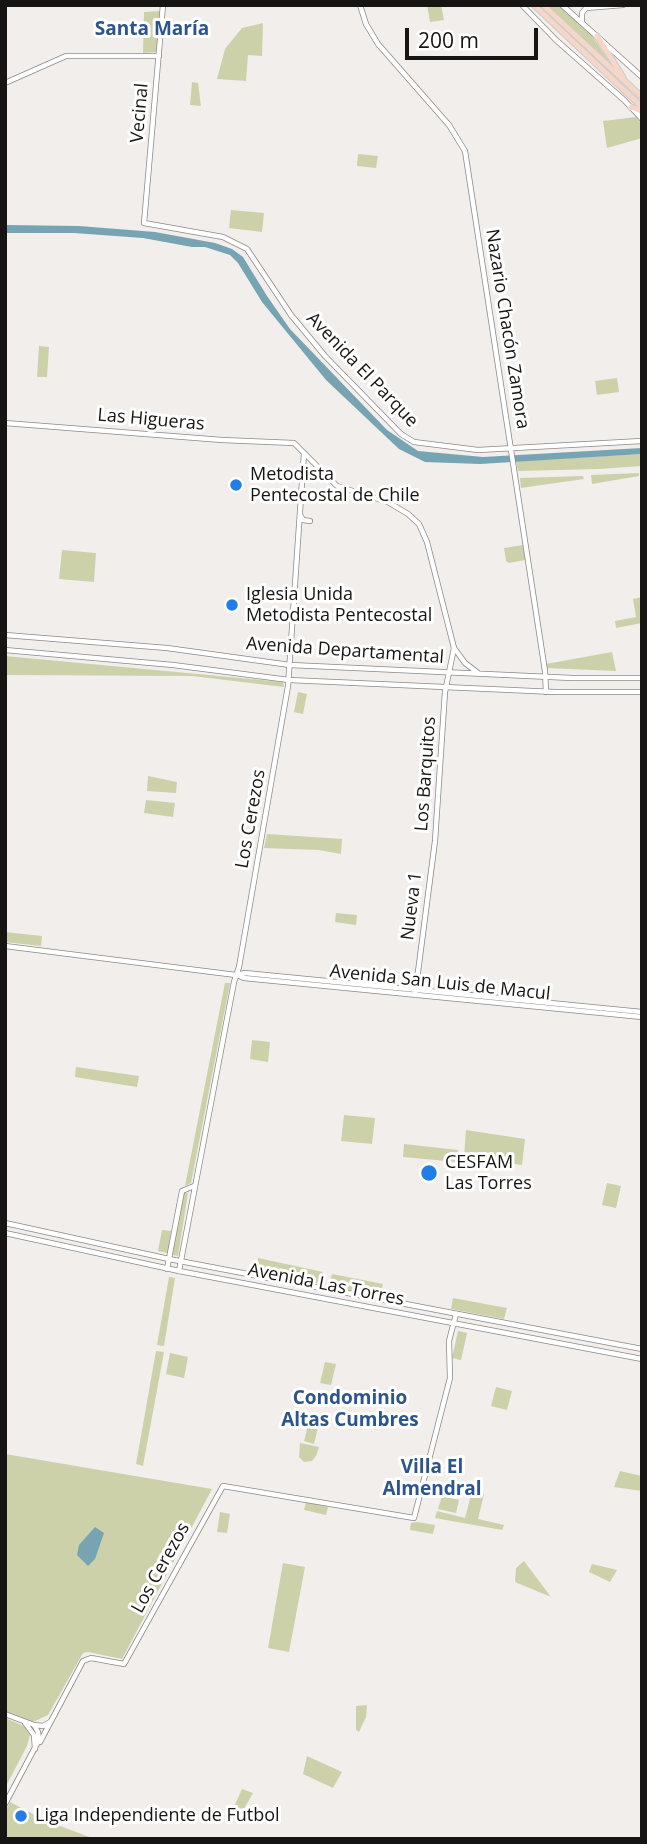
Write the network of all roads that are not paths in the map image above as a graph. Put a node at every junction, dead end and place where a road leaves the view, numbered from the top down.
1 (163, 5) edge
2 (360, 5) edge
3 (522, 5) edge
4 (534, 5) edge
5 (543, 5) edge
6 (562, 5) edge
7 (623, 5) edge
8 (582, 23) junction
9 (597, 36) junction
10 (159, 55) junction
11 (642, 77) edge
12 (626, 82) junction
13 (5, 83) edge
14 (642, 97) edge
15 (631, 107) junction
16 (642, 109) edge
17 (642, 119) edge
18 (144, 223) joint
19 (5, 423) edge
20 (642, 441) edge
21 (511, 450) junction
22 (304, 452) junction
23 (314, 463) junction
24 (304, 466) junction
25 (300, 515) junction
26 (310, 521) dead end
27 (5, 635) edge
28 (454, 648) junction
29 (5, 650) edge
30 (290, 664) junction
31 (451, 672) junction
32 (479, 673) junction
33 (546, 677) junction
34 (642, 678) edge
35 (289, 680) junction
36 (447, 687) junction
37 (545, 692) junction
38 (642, 692) edge
39 (432, 863) joint
40 (5, 946) edge
41 (236, 975) junction
42 (415, 993) junction
43 (642, 1015) edge
44 (195, 1185) junction
45 (5, 1223) edge
46 (5, 1233) edge
47 (169, 1259) junction
48 (181, 1261) junction
49 (167, 1269) junction
50 (179, 1271) junction
51 (318, 1288) junction
52 (316, 1297) junction
53 (394, 1302) junction
54 (392, 1311) junction
55 (456, 1314) junction
56 (453, 1323) junction
57 (558, 1333) junction
58 (556, 1343) junction
59 (642, 1349) edge
60 (642, 1359) edge
61 (5, 1714) edge
62 (50, 1722) junction
63 (35, 1729) junction
64 (46, 1729) junction
65 (39, 1743) junction
66 (33, 1753) junction
67 (5, 1804) edge

1 - 10 street, Vecinal
2 - 21 street, Nazario Chacón Zamora
3 - 15 street
4 - 16 main road
5 - 12 main road
6 - 8 street
7 - 8 street
8 - 9 street
9 - 11 street
9 - 12 main road
10 - 13 street
10 - 18 street, Vecinal
12 - 14 main road
15 - 16 main road
15 - 17 street
18 - 21 street, Avenida El Parque
19 - 22 street, Las Higueras
20 - 21 street, Avenida El Parque
21 - 33 street, Nazario Chacón Zamora
22 - 23 street
22 - 24 street, Los Cerezos
23 - 24 street
23 - 28 street
24 - 25 street, Los Cerezos
25 - 26 street
25 - 30 street, Los Cerezos
27 - 30 street, Avenida Departamental
28 - 31 street, Los Barquitos
28 - 32 street
29 - 35 street, Avenida Departamental
30 - 31 street, Avenida Departamental
30 - 35 street, Los Cerezos
31 - 32 street, Avenida Departamental
31 - 36 street, Los Barquitos
32 - 33 street, Avenida Departamental
33 - 34 street, Avenida Departamental
33 - 37 street, Nazario Chacón Zamora
35 - 36 street, Avenida Departamental
35 - 41 street, Los Cerezos
36 - 37 street, Avenida Departamental
36 - 39 street, Los Barquitos
37 - 38 street, Avenida Departamental
39 - 42 street, Nueva 1
40 - 41 street, Avenida San Luis de Macul
41 - 42 street, Avenida San Luis de Macul
41 - 44 street, Los Cerezos
42 - 43 street, Avenida San Luis de Macul
44 - 47 street, Los Cerezos
44 - 48 street, Los Cerezos
45 - 47 street, Avenida Las Torres
46 - 49 street, Avenida Las Torres
47 - 48 street, Avenida Las Torres
47 - 49 street, Los Cerezos
48 - 50 street, Los Cerezos
48 - 51 street, Avenida Las Torres
49 - 50 street, Avenida Las Torres
50 - 52 street, Avenida Las Torres
51 - 52 street
51 - 53 street, Avenida Las Torres
52 - 54 street, Avenida Las Torres
53 - 54 street
53 - 55 street, Avenida Las Torres
54 - 56 street, Avenida Las Torres
55 - 56 street
55 - 57 street, Avenida Las Torres
56 - 58 street, Avenida Las Torres
56 - 62 street, Los Cerezos
57 - 58 street
57 - 59 street, Avenida Las Torres
58 - 60 street, Avenida Las Torres
61 - 63 street
62 - 63 street
62 - 64 street
63 - 64 street
63 - 65 street
63 - 66 street
64 - 65 street
65 - 66 street
66 - 67 street

